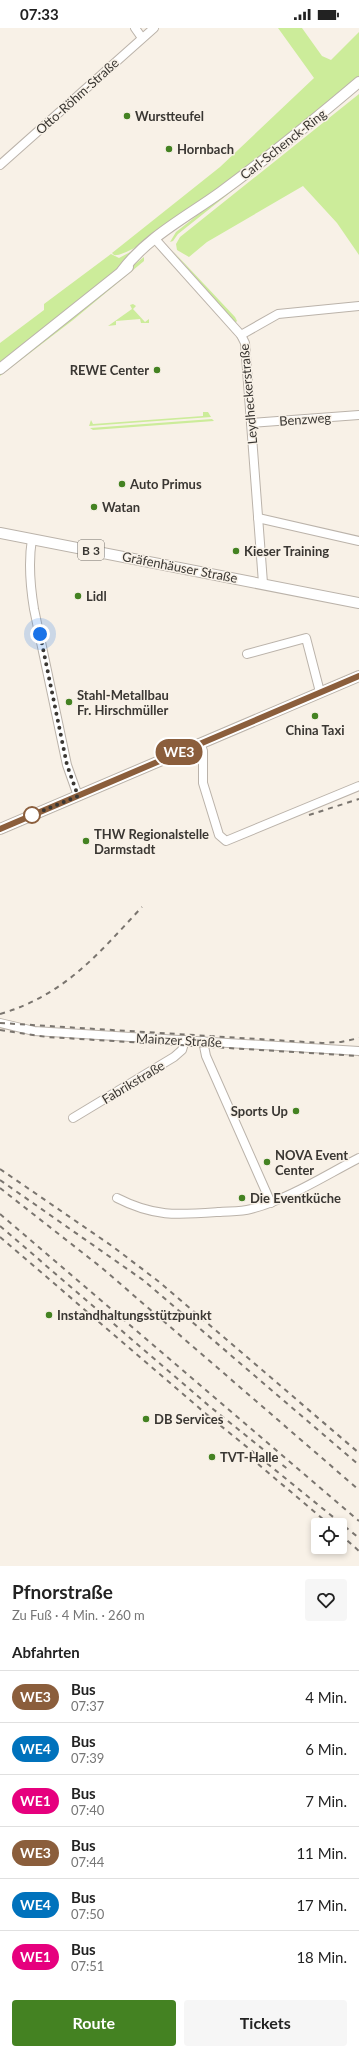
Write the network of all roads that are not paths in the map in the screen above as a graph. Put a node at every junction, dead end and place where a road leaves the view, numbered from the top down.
1 (135, 28) edge
2 (154, 28) edge
3 (142, 38) junction
4 (359, 82) edge
5 (0, 165) edge
6 (157, 241) junction
7 (359, 306) edge
8 (241, 335) junction
9 (0, 369) edge
10 (359, 415) edge
11 (251, 423) junction
12 (258, 518) junction
13 (0, 533) edge
14 (32, 539) junction
15 (359, 541) edge
16 (263, 583) junction
17 (359, 603) edge
18 (247, 654) dead end
19 (359, 676) edge
20 (320, 692) junction
21 (200, 743) junction
22 (359, 786) edge
23 (78, 796) junction
24 (0, 829) edge
25 (0, 1023) edge
26 (185, 1040) junction
27 (203, 1041) junction
28 (359, 1051) edge
29 (73, 1118) dead end
30 (359, 1158) edge
31 (117, 1198) dead end
32 (271, 1203) junction

1 - 3 street
2 - 3 street, Otto-Röhm-Straße
3 - 5 street, Otto-Röhm-Straße
4 - 6 main road, Carl-Schenck-Ring
6 - 8 street, Leydheckerstraße
6 - 9 main road, Carl-Schenck-Ring
7 - 8 street
8 - 11 street, Leydheckerstraße
10 - 11 street, Benzweg
11 - 12 street, Leydheckerstraße
12 - 15 street
12 - 16 street, Leydheckerstraße
13 - 14 main road, Gräfenhäuser Straße / B 3
14 - 16 main road, Gräfenhäuser Straße / B 3
14 - 23 street
16 - 17 main road, Gräfenhäuser Straße / B 3
18 - 20 street
19 - 20 main road
20 - 21 main road
21 - 22 street
21 - 23 main road
23 - 24 main road
25 - 26 street, Mainzer Straße
26 - 27 street, Mainzer Straße
26 - 29 street, Fabrikstraße
27 - 28 street, Mainzer Straße
27 - 32 street
30 - 32 street
31 - 32 street

